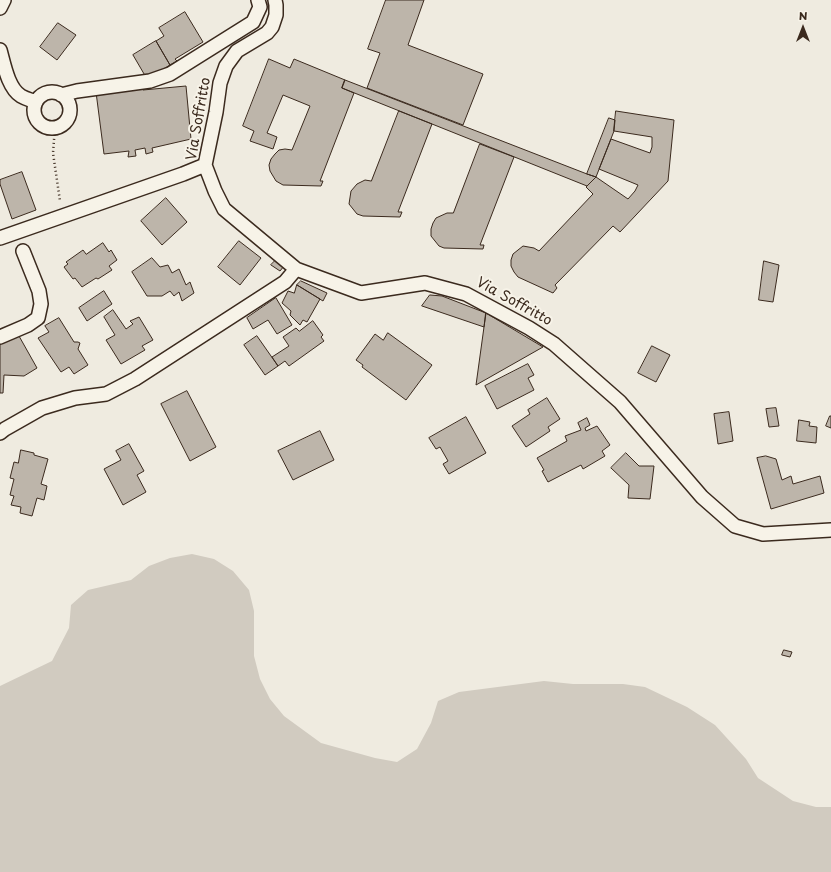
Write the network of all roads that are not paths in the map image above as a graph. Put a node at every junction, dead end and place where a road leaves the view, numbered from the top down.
1 (4, 0) edge
2 (258, 0) edge
3 (275, 0) edge
4 (0, 8) edge
5 (0, 50) edge
6 (61, 95) junction
7 (36, 102) junction
8 (205, 165) junction
9 (0, 238) edge
10 (23, 251) dead end
11 (296, 269) junction
12 (0, 337) edge
13 (0, 433) edge
14 (831, 530) edge

1 - 4 street
2 - 6 street
3 - 8 street, Via Soffritto
5 - 7 street
6 - 7 street
6 - 7 street
8 - 9 street
8 - 11 street, Via Soffritto
10 - 12 street
11 - 13 street
11 - 14 street, Via Soffritto

